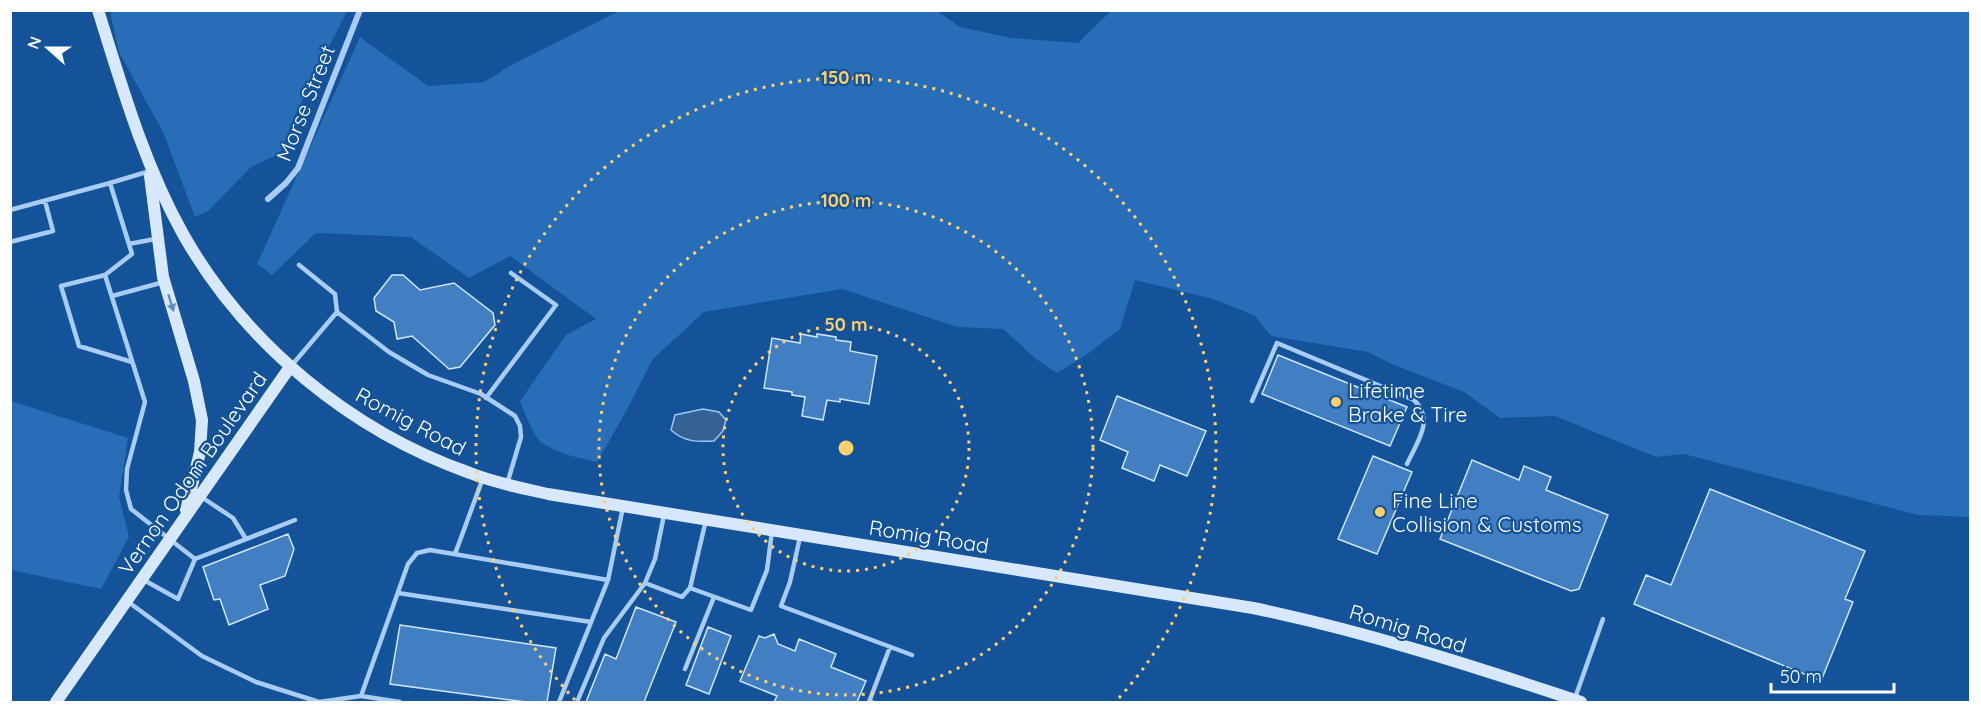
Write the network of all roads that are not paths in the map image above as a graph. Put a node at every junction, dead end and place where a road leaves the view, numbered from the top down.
1 (98, 10) edge
2 (360, 10) edge
3 (149, 167) junction
4 (110, 183) junction
5 (268, 199) dead end
6 (45, 201) junction
7 (10, 210) edge
8 (157, 239) junction
9 (10, 242) edge
10 (129, 244) junction
11 (300, 265) dead end
12 (511, 273) dead end
13 (105, 275) junction
14 (164, 282) junction
15 (112, 296) junction
16 (337, 312) junction
17 (132, 362) junction
18 (290, 367) junction
19 (486, 398) junction
20 (1252, 401) dead end
21 (1407, 464) dead end
22 (483, 477) junction
23 (507, 484) junction
24 (200, 496) junction
25 (624, 506) junction
26 (664, 512) junction
27 (185, 517) junction
28 (706, 519) junction
29 (295, 520) dead end
30 (772, 530) junction
31 (801, 534) junction
32 (246, 539) junction
33 (169, 540) junction
34 (455, 554) junction
35 (195, 559) junction
36 (142, 579) junction
37 (608, 580) junction
38 (645, 583) junction
39 (690, 588) junction
40 (398, 593) junction
41 (714, 597) junction
42 (127, 601) junction
43 (1603, 619) dead end
44 (591, 622) junction
45 (890, 647) junction
46 (912, 655) dead end
47 (685, 669) dead end
48 (361, 696) junction
49 (1578, 701) edge
50 (56, 702) edge
51 (400, 702) edge
52 (559, 702) edge
53 (578, 702) edge
54 (870, 702) edge

1 - 3 street, Vernon Odom Boulevard
2 - 5 street, Morse Street
3 - 4 lane
3 - 8 street
3 - 18 street, Vernon Odom Boulevard
4 - 6 lane
4 - 10 lane
6 - 7 lane
6 - 9 lane
8 - 10 lane
8 - 14 street
10 - 13 lane
11 - 16 lane
12 - 19 lane
13 - 15 lane
13 - 17 lane
14 - 15 lane
14 -> 27 street
15 - 17 lane
16 - 18 lane
16 - 19 lane
17 - 33 lane
18 - 22 street, Romig Road
18 - 24 street, Vernon Odom Boulevard
19 - 23 lane
20 - 21 lane
22 - 23 street, Romig Road
22 - 34 lane
23 - 25 street, Romig Road
24 - 27 street, Vernon Odom Boulevard
24 - 32 lane
25 - 26 street, Romig Road
25 - 37 lane
26 - 28 street, Romig Road
26 - 38 lane
27 - 33 street, Vernon Odom Boulevard
28 - 30 street, Romig Road
28 - 39 lane
29 - 32 lane
30 - 31 street, Romig Road
30 - 41 lane
31 - 45 lane
31 - 49 street, Romig Road
32 - 35 lane
33 - 35 lane
33 - 36 street, Vernon Odom Boulevard
34 - 37 lane
34 - 40 lane
35 - 36 lane
36 - 42 street, Vernon Odom Boulevard
37 - 44 lane
38 - 39 lane
38 - 53 lane
39 - 41 lane
40 - 44 lane
40 - 48 lane
41 - 47 lane
42 - 48 lane
42 - 50 street, Vernon Odom Boulevard
43 - 49 lane
44 - 52 lane
45 - 46 lane
45 - 54 lane
48 - 51 lane

